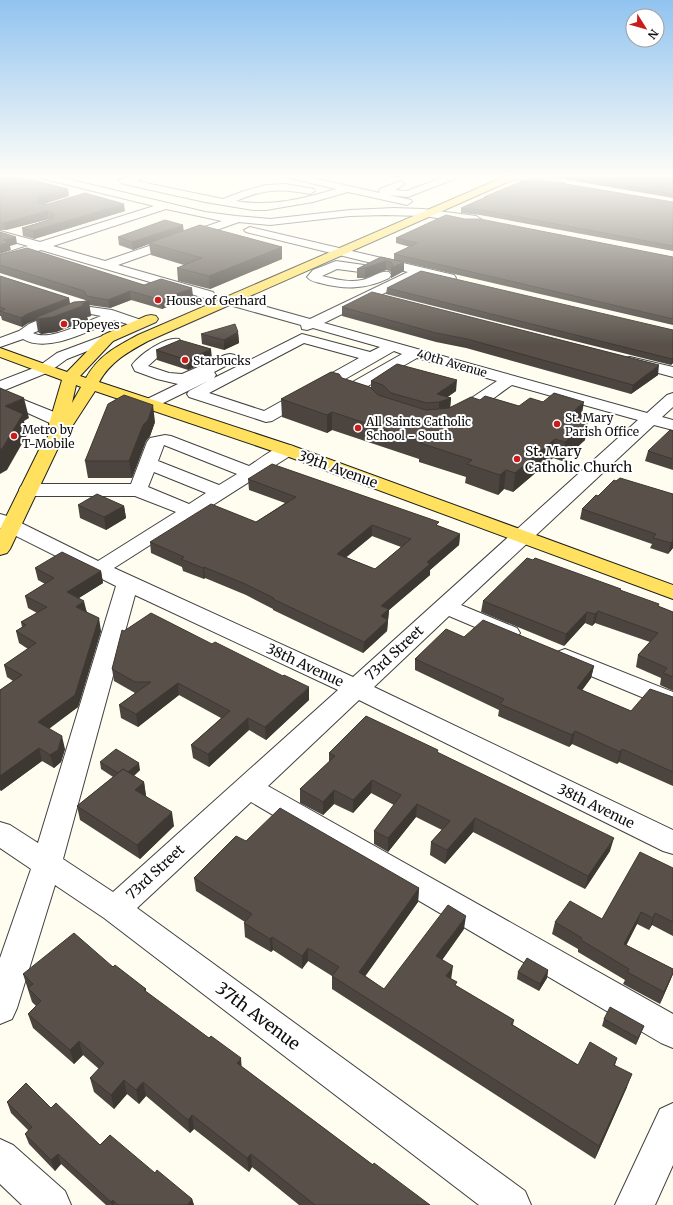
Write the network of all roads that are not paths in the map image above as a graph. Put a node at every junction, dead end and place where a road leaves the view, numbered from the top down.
1 (17, 232) edge
2 (83, 232) edge
3 (202, 232) edge
4 (224, 232) edge
5 (265, 232) edge
6 (277, 232) edge
7 (360, 232) edge
8 (376, 232) edge
9 (3, 235) edge
10 (227, 237) edge
11 (279, 237) junction
12 (254, 243) edge
13 (40, 246) junction
14 (320, 248) junction
15 (339, 252) junction
16 (295, 258) dead end
17 (0, 259) edge
18 (106, 265) junction
19 (393, 268) junction
20 (419, 271) junction
21 (294, 272) junction
22 (313, 277) junction
23 (465, 282) edge
24 (212, 293) joint
25 (370, 295) junction
26 (66, 299) edge
27 (231, 301) junction
28 (393, 301) edge
29 (80, 304) edge
30 (188, 304) dead end
31 (160, 315) dead end
32 (113, 316) junction
33 (139, 324) junction
34 (313, 324) junction
35 (24, 334) junction
36 (150, 335) junction
37 (108, 338) junction
38 (286, 341) junction
39 (0, 343) edge
40 (393, 346) junction
41 (121, 350) junction
42 (0, 352) edge
43 (209, 352) edge
44 (416, 352) junction
45 (372, 357) junction
46 (620, 358) edge
47 (234, 359) junction
48 (84, 362) junction
49 (44, 369) junction
50 (673, 372) edge
51 (70, 377) junction
52 (510, 379) junction
53 (192, 380) junction
54 (221, 380) junction
55 (90, 384) junction
56 (324, 384) junction
57 (1, 386) edge
58 (348, 391) junction
59 (673, 398) edge
60 (376, 400) edge
61 (7, 401) edge
62 (149, 404) junction
63 (651, 418) junction
64 (58, 420) junction
65 (436, 420) edge
66 (673, 425) edge
67 (49, 448) junction
68 (287, 450) junction
69 (148, 463) junction
70 (251, 473) junction
71 (28, 490) junction
72 (138, 490) junction
73 (221, 492) junction
74 (190, 512) junction
75 (5, 522) edge
76 (522, 536) junction
77 (0, 549) edge
78 (99, 569) junction
79 (127, 583) junction
80 (673, 592) edge
81 (445, 607) junction
82 (526, 640) edge
83 (548, 650) edge
84 (356, 688) junction
85 (673, 702) edge
86 (248, 786) junction
87 (0, 833) edge
88 (673, 843) edge
89 (47, 864) junction
90 (115, 909) junction
91 (0, 1008) edge
92 (673, 1032) edge
93 (673, 1122) edge
94 (0, 1158) edge
95 (51, 1205) edge
96 (511, 1205) edge
97 (635, 1205) edge

1 - 9 street
2 - 13 street
3 - 18 street
4 - 10 street
5 - 11 street
6 - 11 street
7 - 14 main road
8 - 15 main road
9 - 13 street
11 - 12 street
11 - 14 street
13 - 17 street
13 - 18 street
14 - 15 street
14 - 16 main road
15 - 19 street
15 - 21 main road
18 - 24 street
19 - 20 street
19 - 22 street
19 - 22 street
20 - 23 street
20 - 25 street
21 - 22 street
21 - 27 main road
24 - 30 main road
25 - 28 street
25 - 34 street
26 - 29 street
27 - 34 street, 40th Avenue
27 - 36 main road
31 - 33 main road
32 - 33 street
32 - 35 street
32 - 35 street
33 - 37 main road
34 - 38 street
34 - 40 street, 40th Avenue
35 - 39 street
36 - 41 main road
36 - 53 street
37 - 48 main road
37 - 49 street
38 - 45 street
38 - 47 street
38 - 54 street
40 - 44 street, 40th Avenue
40 - 45 street
41 - 48 street
41 - 55 main road
42 - 49 main road, 39th Avenue
43 - 47 street
44 - 52 street, 40th Avenue
44 - 58 street
45 - 56 street
46 - 50 street
47 - 53 street
47 - 53 street
48 - 49 street
48 - 51 main road
49 - 51 main road, 39th Avenue
49 - 57 street
51 - 55 main road, 39th Avenue
51 - 64 main road
52 - 63 street, 40th Avenue
52 - 65 street
53 - 54 street
53 - 62 street
54 - 56 street
55 - 62 main road, 39th Avenue
55 - 67 main road
56 - 58 street
57 - 61 street
58 - 60 street
59 - 63 street, 73rd Street
61 - 64 street
62 - 68 main road, 39th Avenue
63 - 66 street, 40th Avenue
63 - 76 street, 73rd Street
64 - 67 main road
67 - 71 main road
68 - 70 street
68 - 76 main road, 39th Avenue
69 - 70 street
69 - 72 street
69 - 73 street
70 - 73 street
71 - 72 street
71 - 75 main road
72 - 74 street
73 - 74 street
74 - 78 street
75 - 77 main road
75 - 78 street, 38th Avenue
76 - 80 main road, 39th Avenue
76 - 81 street, 73rd Street
78 - 79 street, 38th Avenue
79 - 84 street, 38th Avenue
79 - 89 street
81 - 82 street
81 - 84 street, 73rd Street
83 - 85 street
84 - 86 street, 73rd Street
84 - 88 street, 38th Avenue
86 - 90 street, 73rd Street
86 - 92 street
87 - 89 street, 37th Avenue
89 - 90 street, 37th Avenue
89 - 91 street
90 - 96 street, 37th Avenue
93 - 97 street
94 - 95 street

